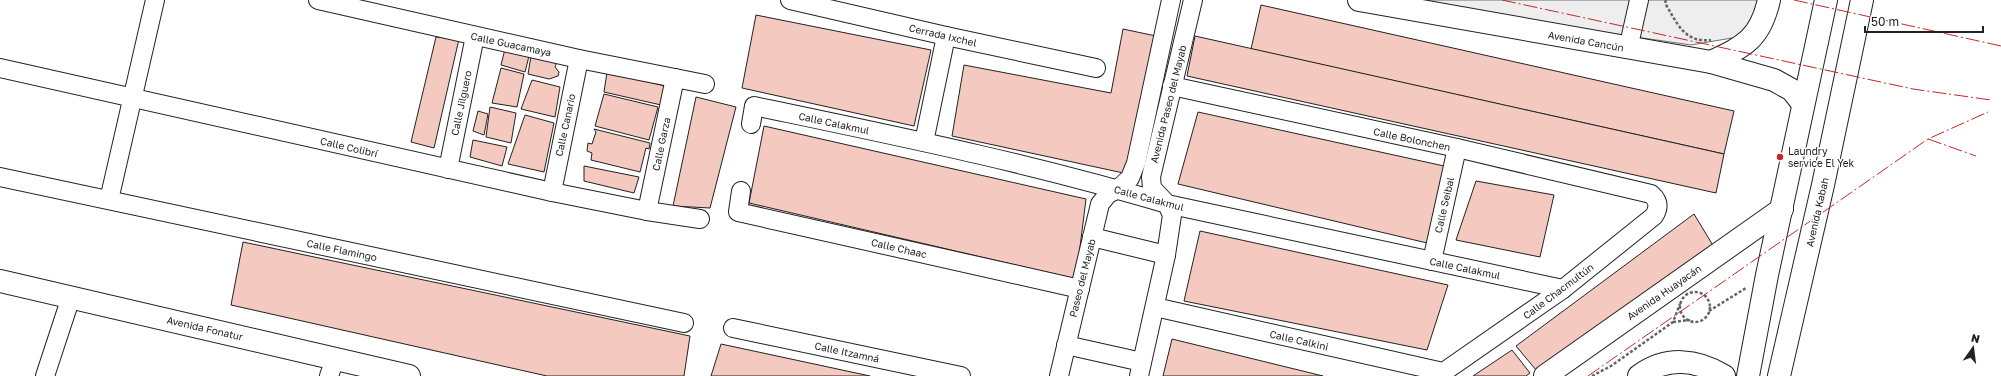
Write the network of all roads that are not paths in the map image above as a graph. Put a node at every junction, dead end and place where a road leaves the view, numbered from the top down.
1 (155, 0) edge
2 (318, 0) edge
3 (790, 0) edge
4 (1171, 0) edge
5 (1193, 0) edge
6 (1358, 0) edge
7 (1638, 0) edge
8 (1769, 0) edge
9 (1826, 0) edge
10 (1862, 0) edge
11 (475, 36) junction
12 (946, 36) junction
13 (1628, 49) junction
14 (579, 59) junction
15 (1711, 62) junction
16 (0, 68) edge
17 (1096, 68) dead end
18 (675, 78) junction
19 (705, 84) dead end
20 (1172, 86) junction
21 (132, 99) junction
22 (1803, 104) junction
23 (751, 124) dead end
24 (924, 142) junction
25 (1457, 148) junction
26 (448, 169) junction
27 (0, 177) edge
28 (1118, 189) junction
29 (741, 191) dead end
30 (552, 192) junction
31 (1651, 194) joint
32 (108, 200) junction
33 (1167, 204) junction
34 (1782, 208) junction
35 (647, 211) junction
36 (700, 219) dead end
37 (1092, 237) junction
38 (1166, 255) junction
39 (1432, 261) junction
40 (0, 281) edge
41 (1080, 289) junction
42 (1563, 289) junction
43 (71, 297) junction
44 (1155, 307) junction
45 (684, 323) dead end
46 (733, 328) dead end
47 (1066, 345) junction
48 (332, 367) edge
49 (1140, 369) edge
50 (1440, 374) edge
51 (45, 376) edge
52 (409, 376) edge
53 (961, 376) edge
54 (1059, 376) edge
55 (1545, 376) edge
56 (1639, 376) edge
57 (1724, 376) edge
58 (1748, 376) edge
59 (1779, 376) edge

1 - 21 street
2 - 11 street, Calle Guacamaya
3 - 12 street, Cerrada Ixchel
4 - 28 street, Avenida Paseo del Mayab
5 - 20 street, Avenida Paseo del Mayab
6 - 13 main road, Avenida Cancún
7 - 13 street
8 - 15 main road
9 - 22 main road
10 - 59 main road, Avenida Kabah
11 - 14 street, Calle Guacamaya
11 - 26 street, Calle Jilguero
12 - 17 street, Cerrada Ixchel
12 - 24 street
13 - 15 main road, Avenida Cancún
14 - 18 street, Calle Guacamaya
14 - 30 street, Calle Canario
15 - 22 main road, Avenida Cancún
16 - 21 street, Calle Colibrí
18 - 19 street, Calle Guacamaya
18 - 35 street, Calle Garza
20 - 25 street, Calle Bolonchen
20 - 33 street, Avenida Paseo del Mayab
21 - 26 street, Calle Colibrí
21 - 32 street
22 - 34 main road
23 - 24 street, Calle Calakmul
24 - 28 street, Calle Calakmul
25 - 31 street, Calle Bolonchen
25 - 39 street, Calle Seibal
26 - 30 street, Calle Colibrí
27 - 32 street, Calle Flamingo
28 - 33 street, Calle Calakmul
28 - 37 street, Paseo del Mayab
29 - 41 street, Calle Chaac
30 - 35 street, Calle Colibrí
31 - 42 street, Calle Chacmultún
32 - 45 street, Calle Flamingo
33 - 38 street
33 - 39 street, Calle Calakmul
34 - 55 main road, Avenida Huayacán
34 - 58 main road
35 - 36 street, Calle Colibrí
37 - 38 street
37 - 41 street, Paseo del Mayab
38 - 44 street
39 - 42 street, Calle Calakmul
40 - 43 main road, Avenida Fonatur
41 - 47 street, Paseo del Mayab
42 - 50 street, Calle Chacmultún
43 - 48 main road, Avenida Fonatur
43 - 51 street
44 - 49 street
44 - 50 street, Calle Calkini
46 - 53 street, Calle Itzamná
47 - 49 street
47 - 54 street, Paseo del Mayab
48 - 52 main road, Avenida Fonatur
56 - 57 main road

